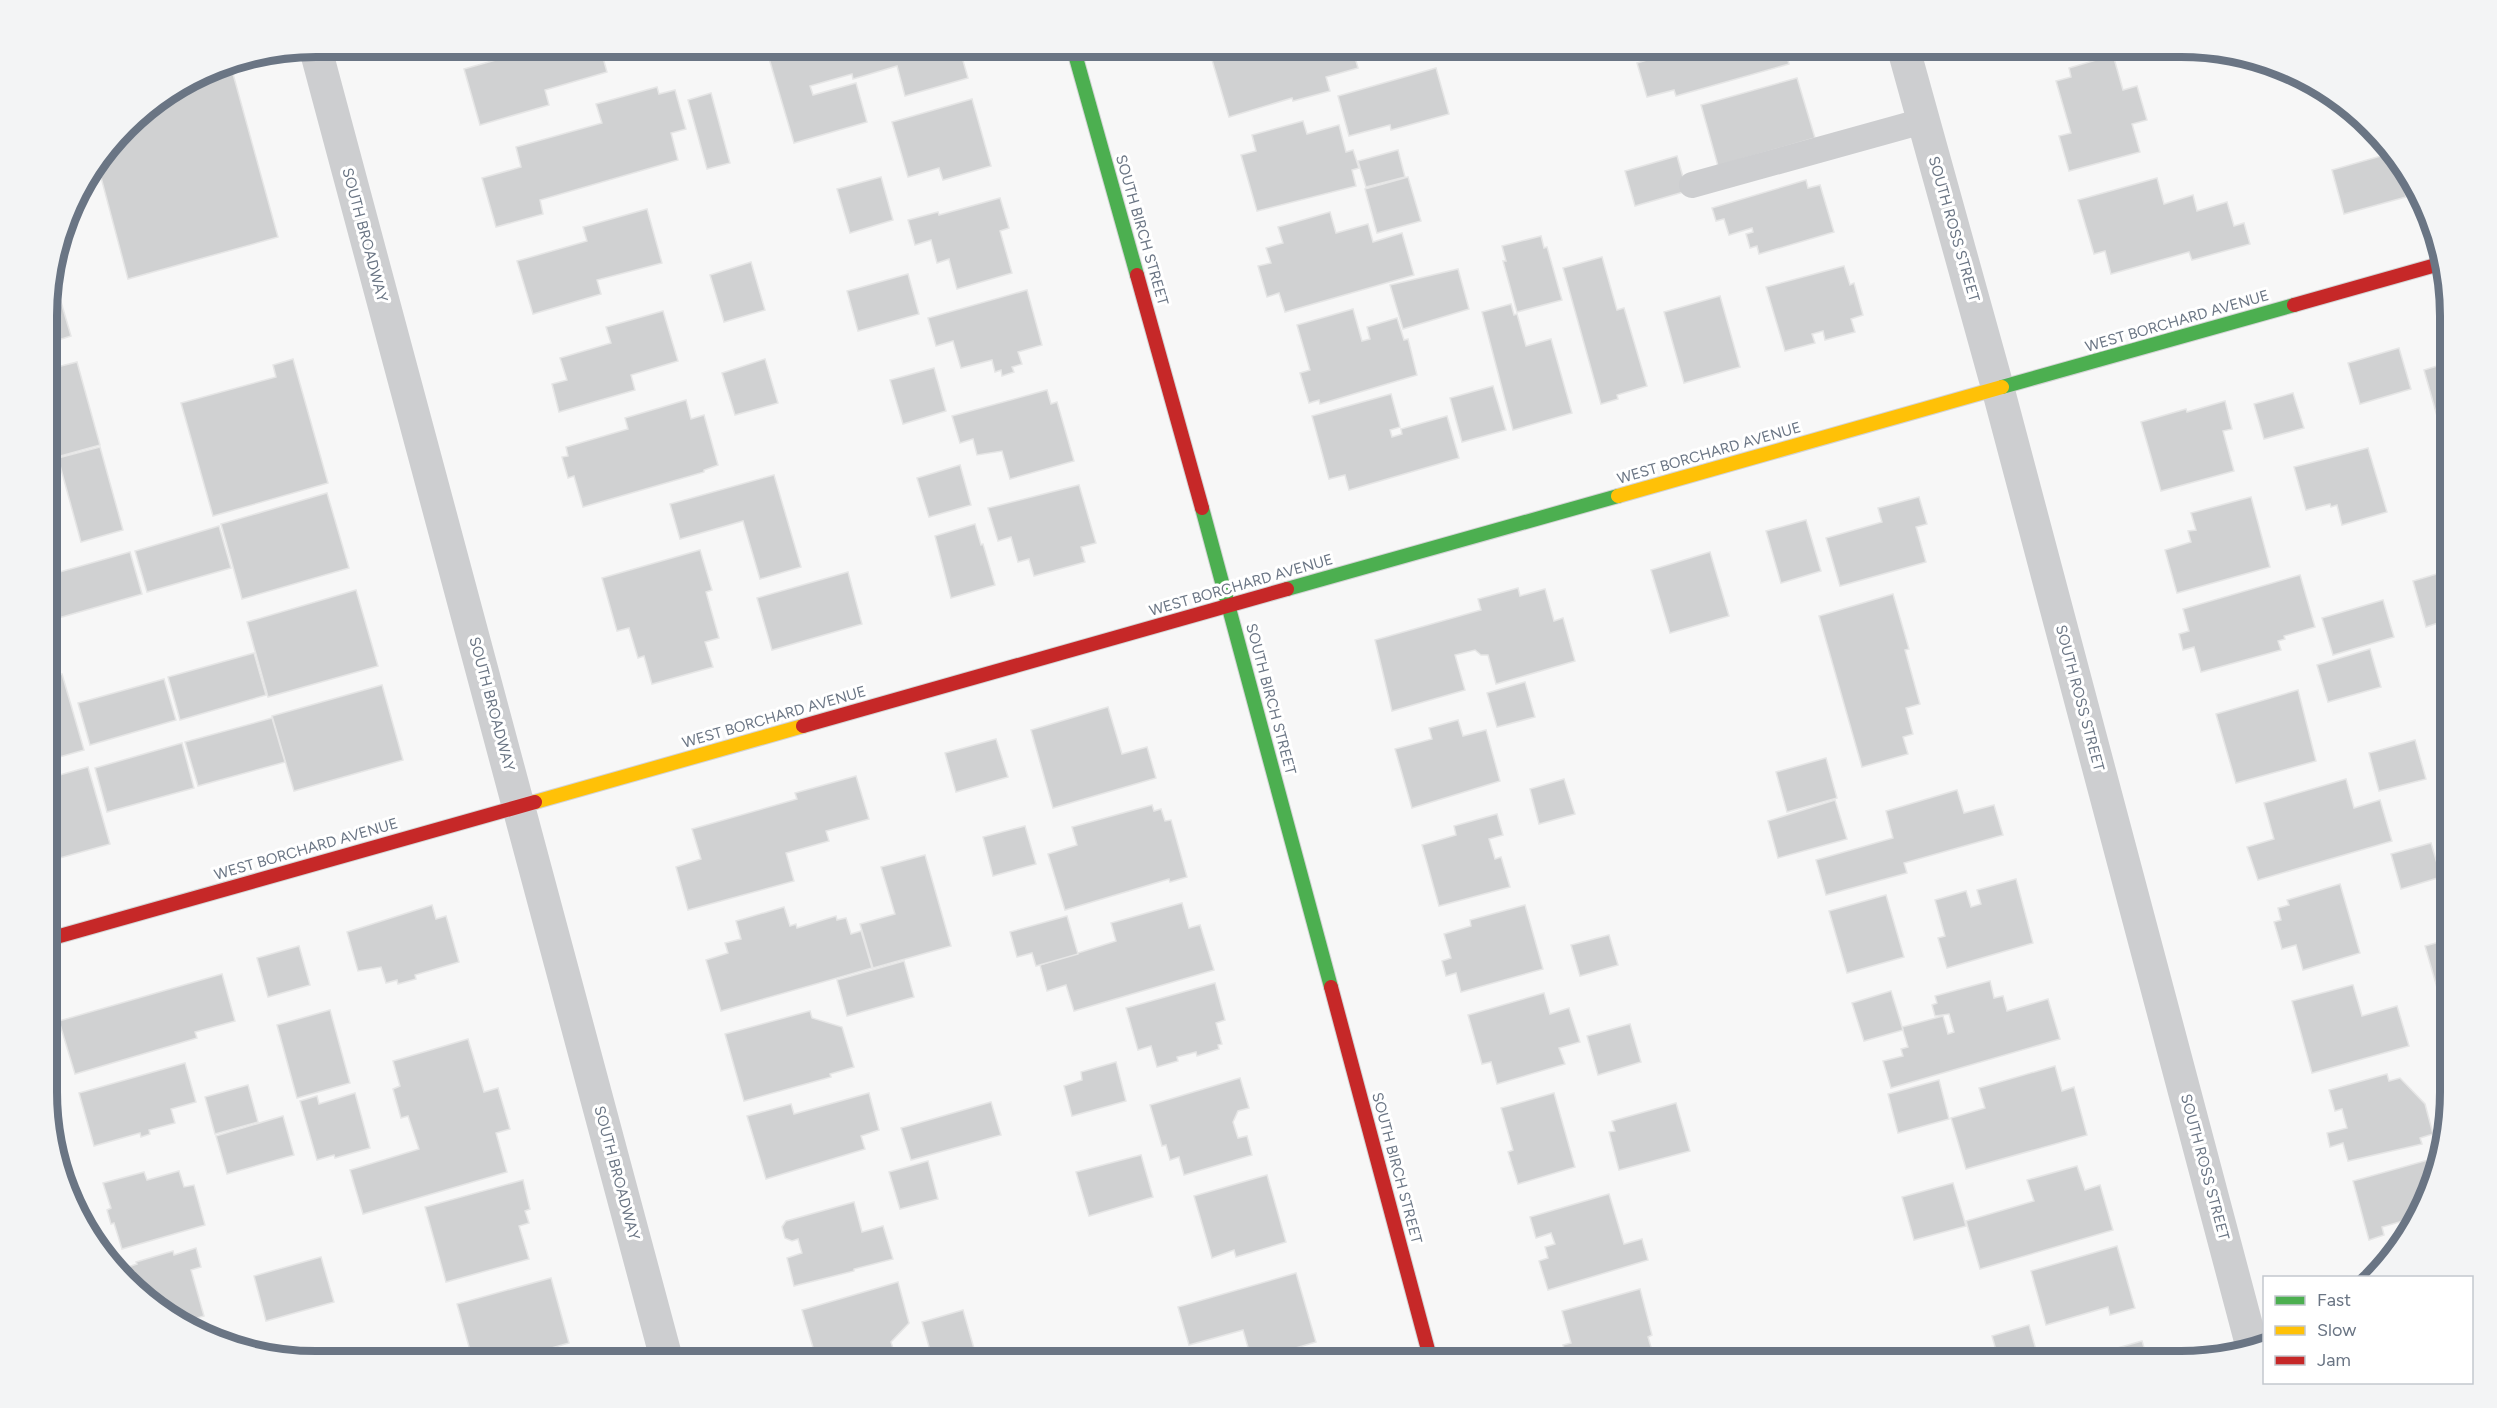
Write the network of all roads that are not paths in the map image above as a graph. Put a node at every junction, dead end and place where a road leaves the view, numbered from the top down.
1 (318, 57) edge
2 (1076, 57) edge
3 (1906, 57) edge
4 (1923, 120) junction
5 (1692, 185) dead end
6 (2435, 265) edge
7 (1998, 389) junction
8 (1229, 606) junction
9 (519, 806) junction
10 (57, 937) edge
11 (2251, 1341) edge
12 (664, 1351) edge
13 (1428, 1351) edge

1 - 9 street, SOUTH BROADWAY
2 - 8 street, SOUTH BIRCH STREET
3 - 4 street, SOUTH ROSS STREET
4 - 5 lane
4 - 7 street, SOUTH ROSS STREET
6 - 7 street, WEST BORCHARD AVENUE
7 - 8 street, WEST BORCHARD AVENUE
7 - 11 street, SOUTH ROSS STREET
8 - 9 street, WEST BORCHARD AVENUE
8 - 13 street, SOUTH BIRCH STREET
9 - 10 street, WEST BORCHARD AVENUE
9 - 12 street, SOUTH BROADWAY

